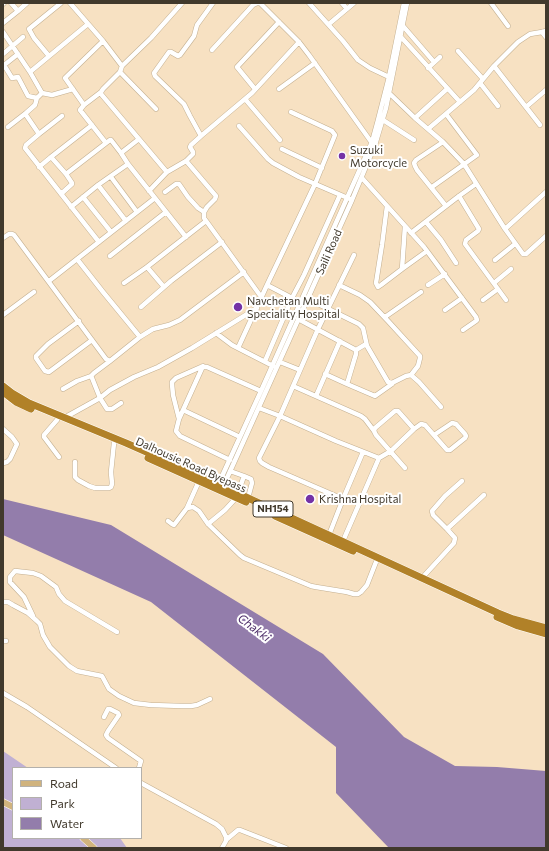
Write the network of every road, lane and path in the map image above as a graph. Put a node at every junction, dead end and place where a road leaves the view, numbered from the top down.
1 (11, 3) edge
2 (27, 3) edge
3 (61, 3) edge
4 (70, 3) edge
5 (182, 3) edge
6 (213, 3) edge
7 (257, 3) edge
8 (309, 3) edge
9 (342, 3) edge
10 (354, 3) edge
11 (404, 3) edge
12 (491, 3) edge
13 (347, 9) junction
14 (18, 11) junction
15 (279, 22) junction
16 (3, 23) edge
17 (88, 24) junction
18 (329, 24) junction
19 (403, 26) junction
20 (508, 26) dead end
21 (3, 32) edge
22 (544, 32) edge
23 (23, 37) dead end
24 (401, 37) junction
25 (546, 38) edge
26 (8, 39) junction
27 (103, 41) junction
28 (299, 42) junction
29 (3, 43) edge
30 (13, 46) junction
31 (212, 50) dead end
32 (458, 51) dead end
33 (3, 54) edge
34 (18, 54) junction
35 (49, 56) junction
36 (440, 57) dead end
37 (434, 62) junction
38 (315, 63) junction
39 (3, 65) edge
40 (122, 66) junction
41 (494, 66) junction
42 (428, 68) junction
43 (30, 72) junction
44 (120, 72) junction
45 (389, 77) junction
46 (481, 81) junction
47 (73, 89) junction
48 (255, 89) junction
49 (279, 89) dead end
50 (447, 89) junction
51 (546, 90) edge
52 (101, 92) junction
53 (42, 93) junction
54 (389, 93) junction
55 (37, 98) junction
56 (245, 99) junction
57 (460, 102) junction
58 (84, 105) junction
59 (498, 106) dead end
60 (526, 107) junction
61 (156, 109) dead end
62 (26, 112) junction
63 (291, 112) dead end
64 (446, 114) junction
65 (62, 116) dead end
66 (415, 118) junction
67 (383, 120) junction
68 (92, 125) junction
69 (240, 126) dead end
70 (540, 126) dead end
71 (8, 127) dead end
72 (428, 129) junction
73 (39, 134) junction
74 (201, 136) junction
75 (139, 139) junction
76 (280, 140) dead end
77 (414, 140) dead end
78 (442, 142) junction
79 (106, 143) junction
80 (373, 144) junction
81 (282, 149) dead end
82 (120, 153) junction
83 (51, 157) junction
84 (186, 161) junction
85 (128, 164) junction
86 (464, 164) junction
87 (39, 167) junction
88 (322, 168) junction
89 (168, 172) junction
90 (66, 174) junction
91 (111, 177) junction
92 (362, 178) junction
93 (315, 184) junction
94 (476, 184) junction
95 (98, 185) junction
96 (432, 186) junction
97 (149, 191) junction
98 (166, 192) dead end
99 (546, 192) edge
100 (61, 194) junction
101 (340, 195) junction
102 (459, 196) junction
103 (83, 197) junction
104 (155, 198) junction
105 (350, 199) junction
106 (71, 206) junction
107 (386, 206) junction
108 (446, 206) junction
109 (137, 212) junction
110 (166, 212) junction
111 (204, 212) junction
112 (126, 221) junction
113 (206, 221) junction
114 (426, 222) junction
115 (405, 226) junction
116 (505, 229) junction
117 (111, 232) junction
118 (411, 233) junction
119 (546, 236) edge
120 (186, 237) junction
121 (3, 238) edge
122 (99, 242) junction
123 (222, 242) junction
124 (515, 244) junction
125 (427, 252) junction
126 (354, 255) dead end
127 (110, 256) dead end
128 (77, 259) junction
129 (495, 260) dead end
130 (456, 263) dead end
131 (147, 266) junction
132 (402, 269) junction
133 (511, 269) dead end
134 (244, 272) junction
135 (445, 274) junction
136 (49, 281) junction
137 (124, 283) dead end
138 (494, 283) junction
139 (267, 285) junction
140 (339, 285) junction
141 (428, 285) dead end
142 (164, 286) junction
143 (498, 289) junction
144 (34, 292) dead end
145 (420, 292) dead end
146 (262, 298) junction
147 (292, 298) junction
148 (462, 298) junction
149 (308, 299) junction
150 (483, 300) dead end
151 (506, 300) dead end
152 (300, 303) junction
153 (141, 306) dead end
154 (305, 306) junction
155 (258, 307) junction
156 (328, 308) junction
157 (445, 310) dead end
158 (3, 315) edge
159 (385, 317) junction
160 (298, 319) junction
161 (79, 321) junction
162 (318, 329) junction
163 (463, 330) dead end
164 (216, 333) junction
165 (140, 337) junction
166 (92, 340) junction
167 (340, 341) junction
168 (366, 344) junction
169 (238, 348) junction
170 (356, 350) junction
171 (110, 361) junction
172 (265, 361) junction
173 (280, 362) junction
174 (272, 365) junction
175 (204, 366) junction
176 (277, 368) junction
177 (300, 370) junction
178 (325, 374) junction
179 (411, 375) junction
180 (92, 376) junction
181 (347, 384) junction
182 (392, 384) junction
183 (3, 386) edge
184 (293, 386) junction
185 (63, 389) dead end
186 (261, 391) junction
187 (3, 392) edge
188 (316, 396) junction
189 (100, 398) junction
190 (121, 403) dead end
191 (441, 407) dead end
192 (259, 408) junction
193 (183, 410) junction
194 (280, 416) junction
195 (61, 419) junction
196 (179, 419) junction
197 (3, 429) edge
198 (414, 429) junction
199 (374, 431) junction
200 (434, 435) junction
201 (240, 437) junction
202 (114, 443) junction
203 (391, 451) junction
204 (363, 452) junction
205 (59, 457) dead end
206 (379, 458) junction
207 (230, 460) junction
208 (75, 462) dead end
209 (3, 463) edge
210 (405, 468) dead end
211 (230, 471) junction
212 (244, 476) junction
213 (199, 481) junction
214 (462, 481) dead end
215 (220, 487) junction
216 (484, 495) dead end
217 (237, 496) junction
218 (248, 498) junction
219 (343, 499) junction
220 (188, 508) junction
221 (168, 521) dead end
222 (208, 524) junction
223 (447, 529) junction
224 (329, 535) junction
225 (343, 542) junction
226 (376, 562) junction
227 (422, 578) junction
228 (3, 602) edge
229 (34, 618) junction
230 (546, 628) edge
231 (117, 632) dead end
232 (546, 634) edge
233 (3, 693) edge
234 (210, 699) dead end
235 (104, 716) dead end
236 (115, 767) edge
237 (139, 767) edge
238 (142, 784) edge
239 (84, 839) edge
240 (226, 840) junction
241 (94, 848) edge
242 (222, 848) edge
243 (286, 848) edge

1 - 14 street
2 - 14 street
3 - 35 street
4 - 17 street
5 - 40 street
6 - 74 street
7 - 15 street
7 - 31 street
8 - 18 street
9 - 13 street
10 - 13 street
11 - 19 street, Saili Road
11 - 45 street
12 - 20 street
13 - 18 street
14 - 16 street
15 - 28 street
15 - 48 street
17 - 27 street
17 - 35 street
18 - 45 street
19 - 24 street, Saili Road
19 - 37 street
21 - 26 street
22 - 25 street
22 - 41 street
23 - 30 street
24 - 42 street
24 - 54 street, Saili Road
26 - 29 street
26 - 30 street
27 - 40 street
27 - 47 street
28 - 38 street
28 - 48 street
30 - 33 street
30 - 34 street
32 - 46 street
34 - 39 street
34 - 43 street
35 - 43 street
36 - 37 street
37 - 42 street
38 - 49 street
38 - 80 street
39 - 55 street
40 - 44 street
41 - 46 street
41 - 60 street
42 - 50 street
43 - 53 street
44 - 52 street
44 - 61 street
45 - 80 street
46 - 57 street
46 - 59 street
47 - 53 street
47 - 58 street
48 - 56 street
50 - 57 street
50 - 66 street
51 - 60 street
52 - 58 street
52 - 75 street
53 - 55 street
54 - 66 street
54 - 67 street, Saili Road
55 - 62 street
56 - 74 street
56 - 76 street
57 - 64 street
58 - 68 street
60 - 70 street
62 - 71 street
62 - 73 street
63 - 88 street
64 - 72 street
64 - 86 street
65 - 73 street
66 - 72 street
67 - 77 street
67 - 80 street, Saili Road
68 - 79 street
68 - 83 street
69 - 93 street
72 - 78 street
73 - 87 street
74 - 84 street
75 - 82 street
75 - 89 street
78 - 86 street
78 - 96 street
79 - 82 street
79 - 90 street
80 - 92 street, Saili Road
80 - 105 street
81 - 88 street
82 - 85 street
83 - 87 street
83 - 90 street
84 - 89 street
84 - 111 street
85 - 91 street
85 - 97 street
86 - 94 street
86 - 96 street
87 - 100 street
88 - 93 street
89 - 97 street
90 - 100 street
91 - 95 street
91 - 109 street
92 - 105 street, Saili Road
92 - 107 street
93 - 101 street
93 - 139 street
94 - 102 street
94 - 116 street
95 - 103 street
95 - 112 street
96 - 108 street
97 - 104 street
98 - 111 street
99 - 116 street
100 - 106 street
101 - 105 street
101 - 147 street
102 - 108 street
102 - 138 street
103 - 106 street
103 - 117 street
104 - 109 street
104 - 110 street
105 - 149 street, Saili Road
105 - 152 street
106 - 122 street
107 - 115 street
107 - 132 street
108 - 114 street
109 - 112 street
110 - 120 street
110 - 127 street
111 - 113 street
112 - 117 street
113 - 120 street
113 - 123 street
114 - 118 street
114 - 130 street
115 - 118 street
115 - 132 street
116 - 124 street
117 - 122 street
118 - 125 street
119 - 124 street
120 - 131 street
121 - 136 street
122 - 128 street
123 - 134 street
123 - 142 street
124 - 129 street
125 - 132 street
125 - 135 street
126 - 140 street
128 - 136 street
128 - 165 street
131 - 137 street
131 - 142 street
133 - 138 street
134 - 146 street
134 - 165 street
135 - 141 street
135 - 148 street
136 - 161 street
138 - 143 street
139 - 146 street
139 - 147 street
140 - 156 street
140 - 159 street
142 - 153 street
143 - 150 street
143 - 151 street
144 - 158 street
145 - 159 street
146 - 155 street
147 - 152 street
147 - 172 street
148 - 157 street
148 - 163 street
149 - 154 street, Saili Road
149 - 156 street
152 - 154 street
152 - 174 street
154 - 160 street, Saili Road
155 - 164 street
155 - 169 street
156 - 162 street
156 - 168 street
159 - 179 street
160 - 162 street
160 - 173 street, Saili Road
161 - 166 street
161 - 166 street
162 - 167 street
162 - 177 street
164 - 169 street
164 - 189 street
165 - 171 street
166 - 171 street
167 - 170 street
167 - 178 street
168 - 170 street
168 - 182 street
169 - 172 street
170 - 181 street
171 - 180 street
172 - 174 street
173 - 176 street, Saili Road
173 - 177 street
174 - 176 street
174 - 186 street
175 - 186 street
175 - 193 street
175 - 196 street
176 - 192 street, Saili Road
177 - 184 street
178 - 181 street
178 - 188 street
179 - 182 street
179 - 191 street
180 - 185 street
180 - 189 street
181 - 182 street
183 - 195 highway, NH154
184 - 188 street
184 - 194 street
186 - 201 street
187 - 195 highway, Dalhousie Road Byepass / NH154
188 - 199 street
189 - 190 street
189 - 195 street
192 - 194 street
192 - 211 street, Saili Road
193 - 196 street
193 - 201 street
194 - 204 street
194 - 219 street
195 - 202 highway, Dalhousie Road Byepass / NH154
195 - 205 street
195 - 215 highway, NH154
196 - 207 street
197 - 209 street
198 - 199 street
198 - 200 street
198 - 203 street
199 - 203 street
200 - 200 street
201 - 207 street
202 - 208 street
202 - 213 highway, Dalhousie Road Byepass / NH154
203 - 206 street
203 - 210 street
204 - 206 street
204 - 219 street
206 - 225 street
207 - 215 street
211 - 212 street
211 - 215 street, Saili Road
212 - 217 street
212 - 218 street
213 - 215 highway, Dalhousie Road Byepass / NH154
213 - 220 street
214 - 223 street
215 - 217 highway, Dalhousie Road Byepass / NH154
216 - 223 street
217 - 218 highway, NH154
217 - 222 street
217 - 226 highway, Dalhousie Road Byepass / NH154
218 - 224 highway, NH154
219 - 224 street
220 - 221 street
220 - 222 street
222 - 226 street
223 - 227 street
224 - 225 highway, NH154
225 - 227 highway, NH154
226 - 232 highway, Dalhousie Road Byepass / NH154
227 - 230 highway, NH154
228 - 229 street
229 - 231 street
229 - 234 street
233 - 236 street
235 - 237 street
238 - 240 street
239 - 241 main road
240 - 242 street
240 - 243 street

